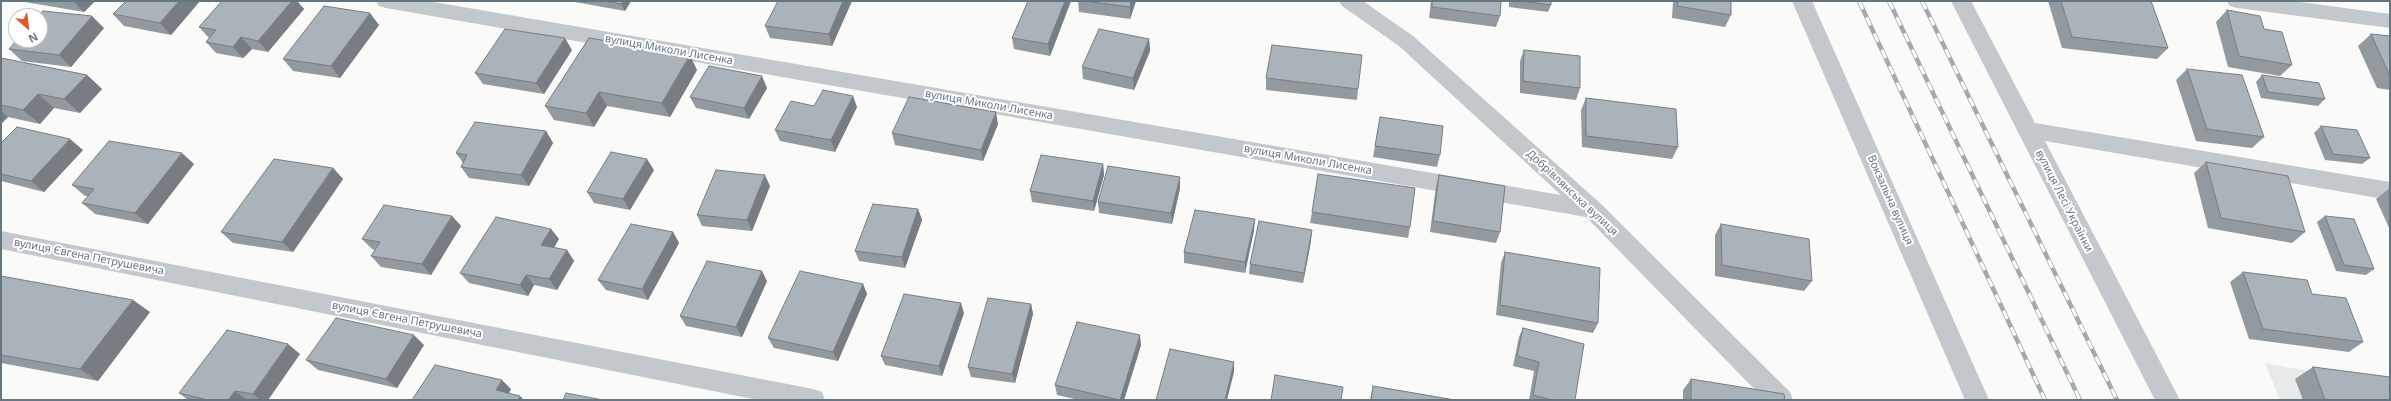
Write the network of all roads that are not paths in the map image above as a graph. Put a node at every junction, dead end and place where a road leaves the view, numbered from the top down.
1 (386, 1) edge
2 (1349, 1) edge
3 (1802, 1) edge
4 (1961, 1) edge
5 (2237, 1) edge
6 (2390, 21) edge
7 (2027, 130) junction
8 (2390, 191) edge
9 (1592, 209) junction
10 (1, 240) edge
11 (813, 400) edge
12 (1781, 400) edge
13 (1977, 400) edge
14 (2168, 400) edge

1 - 9 street, вулиця Миколи Лисенка
2 - 9 street, Добрівлянська вулиця
3 - 13 street, Вокзальна вулиця
4 - 7 street, вулиця Лесі Українки
5 - 6 street
7 - 8 street
7 - 14 street, вулиця Лесі Українки
9 - 12 street, Добрівлянська вулиця
10 - 11 street, вулиця Євгена Петрушевича

